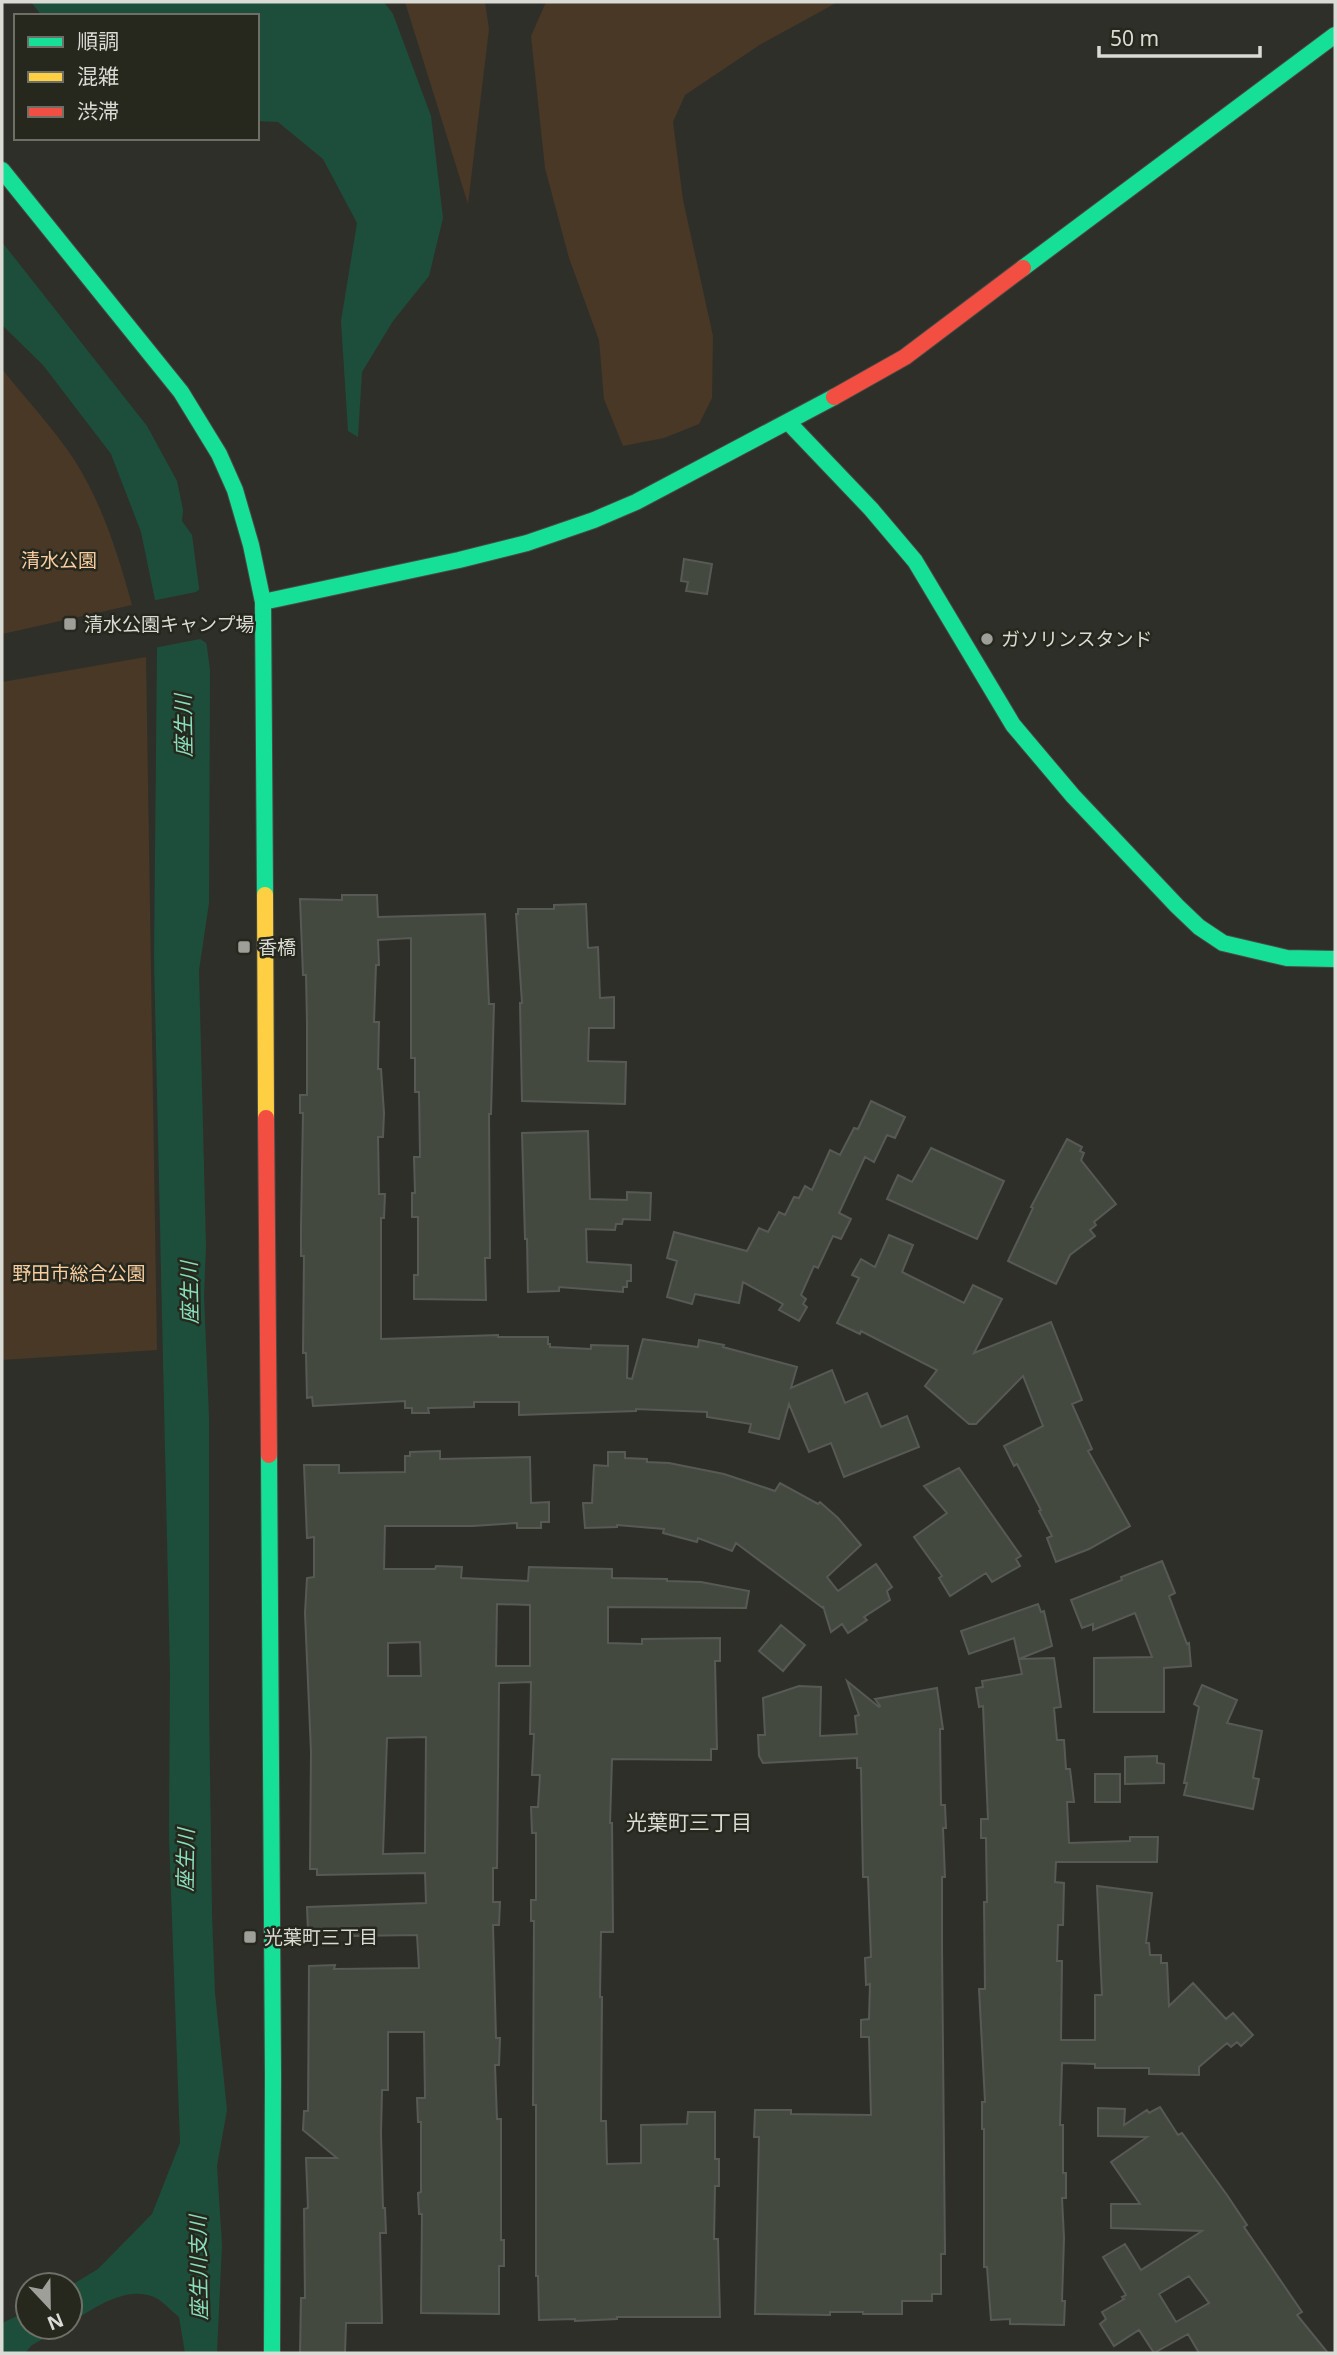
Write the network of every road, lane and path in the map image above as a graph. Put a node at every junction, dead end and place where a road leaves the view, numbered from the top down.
1 (1335, 34) edge
2 (2, 170) edge
3 (789, 423) junction
4 (263, 601) junction
5 (1335, 958) edge
6 (272, 2353) edge

1 - 3 street
2 - 4 street
3 - 4 street
3 - 5 street
4 - 6 street

